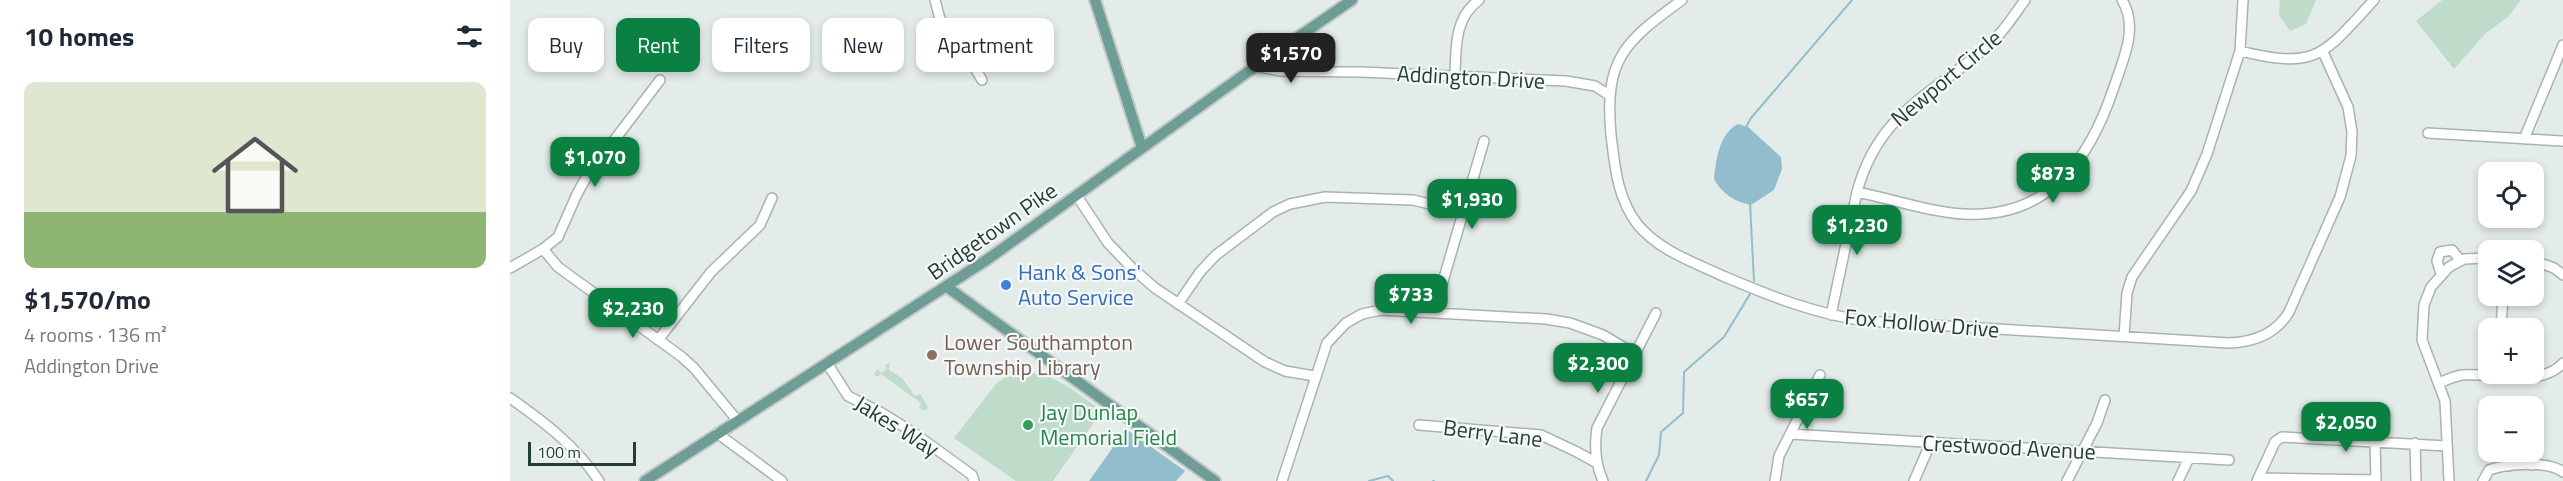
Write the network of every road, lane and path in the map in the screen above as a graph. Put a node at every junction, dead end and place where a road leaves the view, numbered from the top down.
1 (936, 0) edge
2 (1095, 0) edge
3 (1353, 0) edge
4 (1479, 0) edge
5 (1682, 0) edge
6 (2025, 0) edge
7 (2122, 0) edge
8 (2243, 0) edge
9 (2373, 0) edge
10 (1299, 37) junction
11 (2563, 45) edge
12 (2240, 51) junction
13 (2323, 52) junction
14 (1256, 66) junction
15 (1329, 71) junction
16 (1455, 76) junction
17 (660, 80) dead end
18 (982, 80) dead end
19 (1609, 95) junction
20 (2428, 133) dead end
21 (2524, 139) junction
22 (1484, 141) dead end
23 (2563, 141) edge
24 (1142, 148) junction
25 (1857, 192) junction
26 (1077, 196) junction
27 (772, 198) dead end
28 (1463, 212) junction
29 (543, 249) junction
30 (2478, 259) edge
31 (2460, 260) junction
32 (2544, 264) edge
33 (510, 268) edge
34 (2441, 274) junction
35 (2563, 275) edge
36 (947, 287) junction
37 (1178, 304) junction
38 (1434, 312) junction
39 (1656, 313) dead end
40 (1831, 315) junction
41 (2124, 336) junction
42 (658, 340) junction
43 (1635, 354) junction
44 (827, 363) junction
45 (2563, 363) edge
46 (2544, 374) edge
47 (1820, 375) dead end
48 (2478, 375) edge
49 (1314, 376) junction
50 (2439, 383) junction
51 (510, 398) edge
52 (2105, 400) dead end
53 (737, 420) junction
54 (1419, 425) dead end
55 (717, 433) junction
56 (1790, 434) junction
57 (2375, 441) junction
58 (1931, 442) junction
59 (2415, 444) junction
60 (2447, 446) junction
61 (2082, 451) junction
62 (2189, 458) junction
63 (2229, 460) dead end
64 (2510, 462) edge
65 (2531, 462) edge
66 (1596, 464) junction
67 (2531, 465) junction
68 (2509, 466) junction
69 (2563, 472) edge
70 (2258, 480) edge
71 (2376, 480) edge
72 (599, 481) edge
73 (645, 481) edge
74 (782, 481) edge
75 (974, 481) edge
76 (1215, 481) edge
77 (1282, 481) edge
78 (1603, 481) edge
79 (1775, 481) edge
80 (1914, 481) edge
81 (2067, 481) edge
82 (2178, 481) edge
83 (2416, 481) edge
84 (2449, 481) edge
85 (2482, 481) edge

1 - 18 street
2 - 24 main road
3 - 10 main road, Bridgetown Pike
4 - 16 street
5 - 19 street, Fox Hollow Drive
6 - 25 street, Newport Circle
7 - 25 street
8 - 12 street
9 - 13 street
10 - 14 main road, Bridgetown Pike
10 - 15 street
11 - 21 street
12 - 13 street
12 - 41 street
13 - 41 street, Fox Hollow Drive
14 - 15 street, Addington Drive
14 - 24 main road, Bridgetown Pike
15 - 16 street, Addington Drive
16 - 19 street, Addington Drive
17 - 29 street
19 - 40 street, Fox Hollow Drive
20 - 21 street
21 - 23 street
22 - 28 street
24 - 26 main road, Bridgetown Pike
25 - 40 street, Newport Circle
26 - 36 main road, Bridgetown Pike
26 - 37 street
27 - 42 street
28 - 37 street
28 - 38 street
29 - 33 street
29 - 42 street
30 - 31 street
31 - 34 street
31 - 34 street
32 - 35 street
34 - 50 street
36 - 44 main road, Bridgetown Pike
36 - 76 main road
37 - 49 street
38 - 43 street
38 - 49 street
39 - 43 street
40 - 41 street, Fox Hollow Drive
42 - 53 street
43 - 66 street
44 - 53 main road, Bridgetown Pike
44 - 75 street, Jakes Way
45 - 46 street
47 - 56 street
48 - 50 street
49 - 77 street
50 - 60 street
51 - 72 street
52 - 61 street
53 - 55 main road, Bridgetown Pike
54 - 66 street, Berry Lane
55 - 73 main road, Bridgetown Pike
55 - 74 street
56 - 58 street, Crestwood Avenue
56 - 79 street
57 - 59 street
57 - 70 street
57 - 71 street
58 - 61 street, Crestwood Avenue
58 - 80 street
59 - 60 street
59 - 83 street
60 - 84 street
61 - 62 street, Crestwood Avenue
61 - 81 street
62 - 63 street, Crestwood Avenue
62 - 82 street
64 - 68 street
65 - 67 street
66 - 78 street
67 - 68 street
67 - 69 street
68 - 85 street
70 - 71 street

